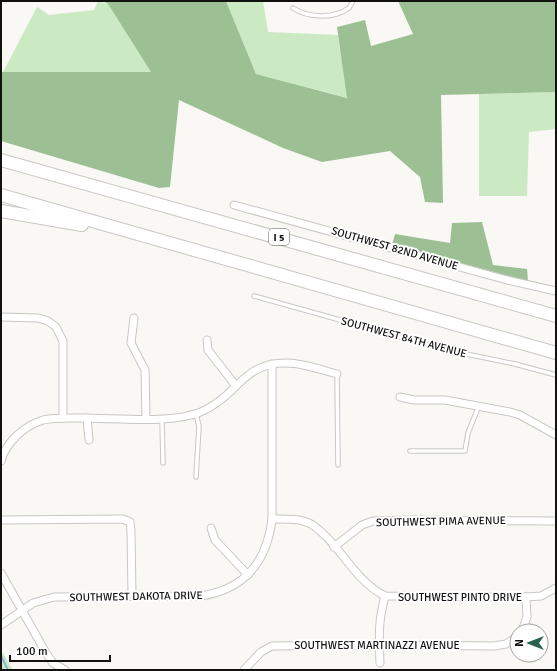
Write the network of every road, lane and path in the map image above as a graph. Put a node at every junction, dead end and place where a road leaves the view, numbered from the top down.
1 (353, 1) edge
2 (293, 8) dead end
3 (1, 160) edge
4 (1, 195) edge
5 (234, 205) dead end
6 (1, 211) edge
7 (152, 238) junction
8 (556, 292) edge
9 (254, 296) dead end
10 (556, 316) edge
11 (1, 317) edge
12 (134, 318) dead end
13 (207, 340) dead end
14 (556, 353) edge
15 (272, 364) junction
16 (337, 374) joint
17 (556, 375) edge
18 (236, 386) junction
19 (400, 397) dead end
20 (478, 408) junction
21 (196, 414) junction
22 (63, 418) junction
23 (87, 418) junction
24 (146, 418) junction
25 (162, 418) junction
26 (556, 435) edge
27 (89, 440) dead end
28 (4, 447) edge
29 (410, 451) dead end
30 (1, 461) edge
31 (162, 462) dead end
32 (338, 465) dead end
33 (196, 477) dead end
34 (272, 519) junction
35 (1, 520) edge
36 (556, 521) edge
37 (211, 528) dead end
38 (334, 547) junction
39 (1, 573) edge
40 (248, 575) junction
41 (556, 588) edge
42 (132, 596) junction
43 (385, 596) junction
44 (526, 597) junction
45 (21, 610) junction
46 (525, 623) edge
47 (1, 625) edge
48 (509, 642) edge
49 (380, 647) junction
50 (380, 663) dead end
51 (65, 670) edge
52 (244, 670) edge

1 - 2 lane
3 - 10 highway, I 5
4 - 7 highway
5 - 8 street, SOUTHWEST 82ND AVENUE
6 - 7 highway
7 - 14 highway
9 - 17 lane, SOUTHWEST 84TH AVENUE
11 - 22 street
12 - 24 street
13 - 18 street
15 - 16 street
15 - 18 street
15 - 34 street, SOUTHWEST DAKOTA DRIVE
16 - 32 lane
18 - 21 street
19 - 20 street
20 - 26 street
20 - 29 lane
21 - 25 street
21 - 33 lane
22 - 23 street
22 - 28 street
23 - 24 street
23 - 27 street
24 - 25 street
25 - 31 lane
28 - 30 street
34 - 38 street, SOUTHWEST PINTO DRIVE
34 - 40 street, SOUTHWEST DAKOTA DRIVE
35 - 42 street
36 - 38 street, SOUTHWEST PIMA AVENUE
37 - 40 street
38 - 43 street, SOUTHWEST PINTO DRIVE
39 - 45 street
40 - 42 street, SOUTHWEST DAKOTA DRIVE
41 - 44 street, SOUTHWEST PINTO DRIVE
42 - 45 street, SOUTHWEST DAKOTA DRIVE
43 - 44 street, SOUTHWEST PINTO DRIVE
43 - 49 street
44 - 46 street
45 - 47 street, SOUTHWEST DAKOTA DRIVE
45 - 51 street
48 - 49 street, SOUTHWEST MARTINAZZI AVENUE
49 - 50 street
49 - 52 street, SOUTHWEST MARTINAZZI AVENUE

